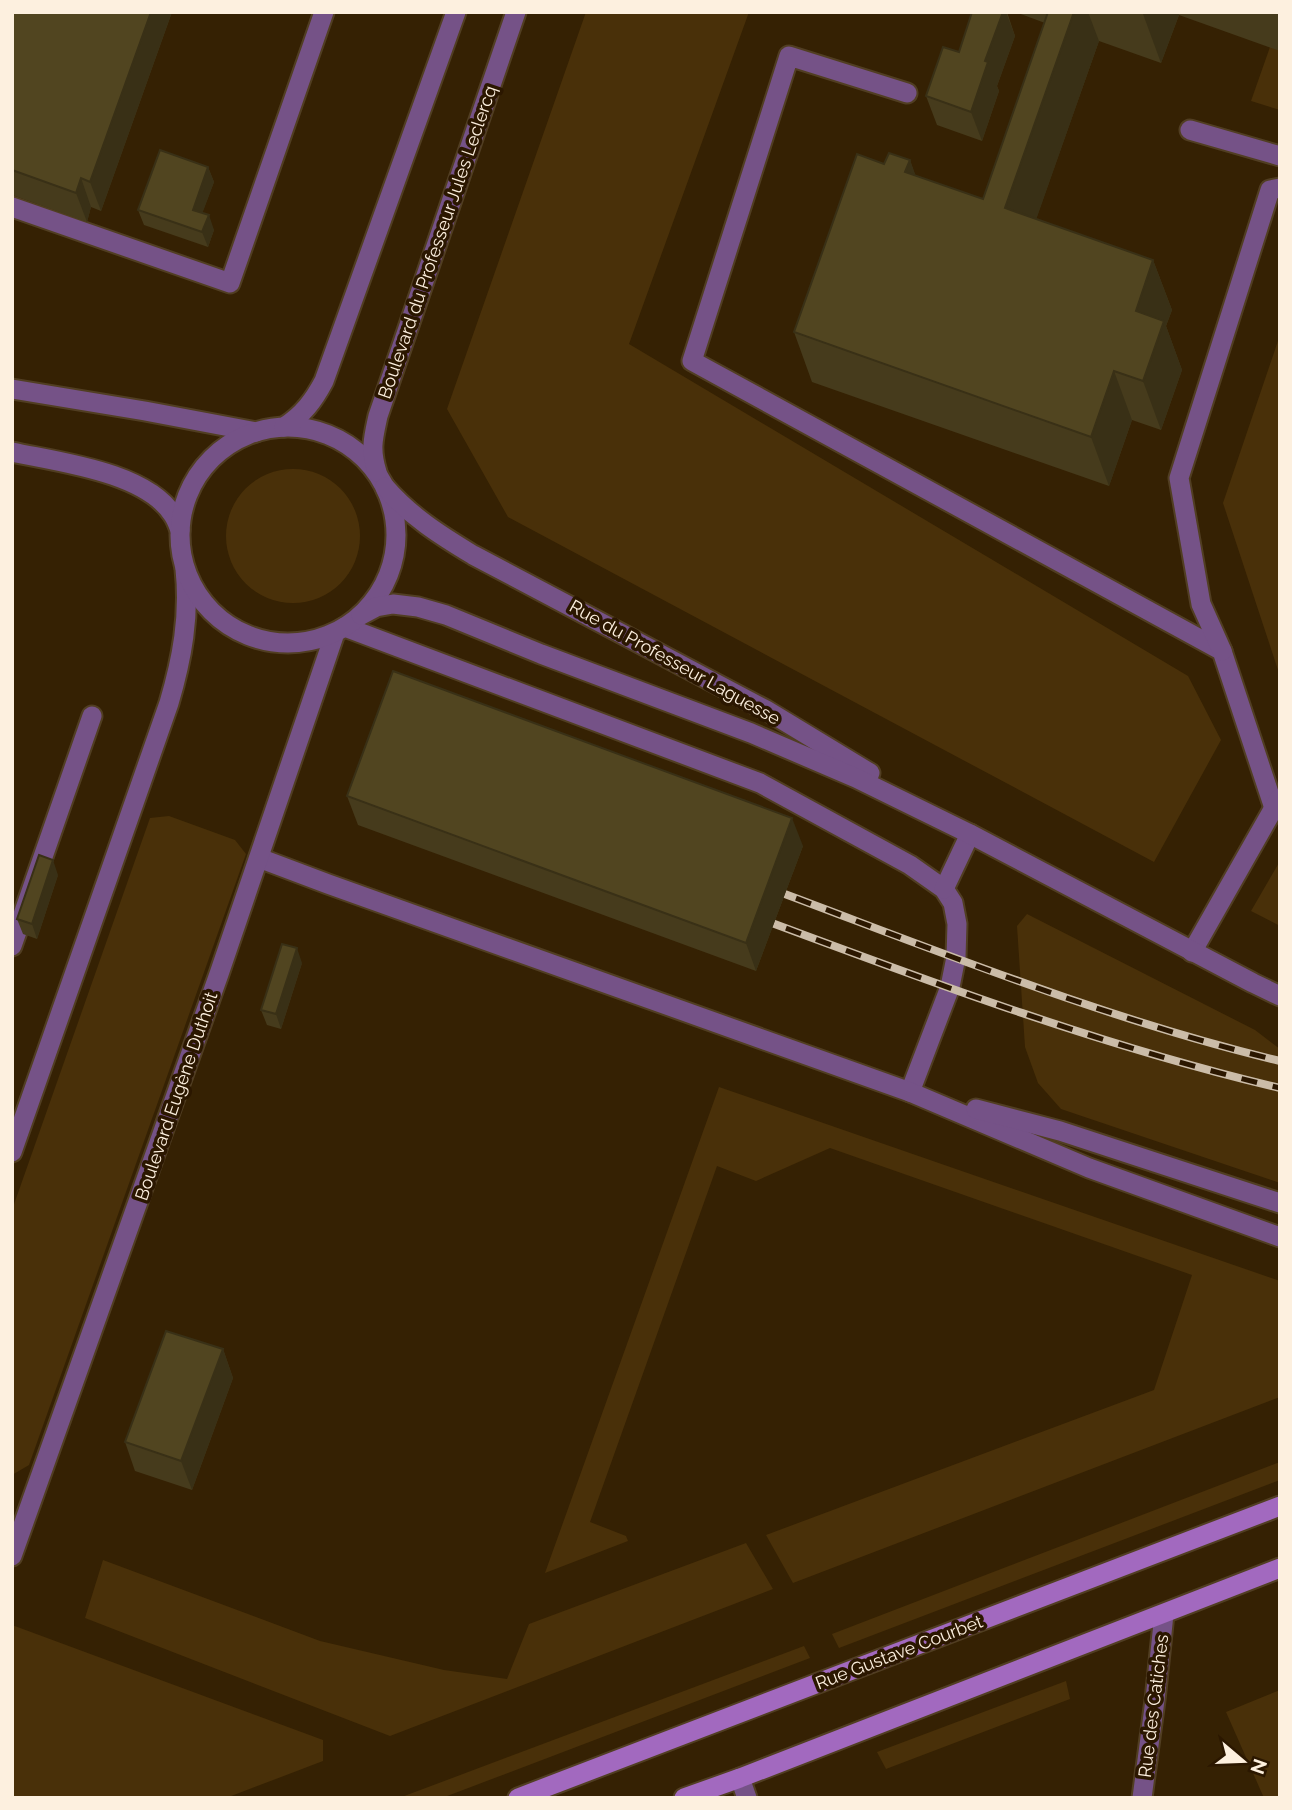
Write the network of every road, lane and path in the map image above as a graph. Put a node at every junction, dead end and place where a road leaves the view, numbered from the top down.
1 (324, 12) edge
2 (456, 12) edge
3 (516, 12) edge
4 (907, 93) dead end
5 (1190, 130) dead end
6 (1280, 156) edge
7 (1280, 188) edge
8 (12, 207) edge
9 (12, 389) edge
10 (285, 426) junction
11 (256, 432) junction
12 (12, 452) edge
13 (381, 480) junction
14 (180, 530) junction
15 (185, 569) junction
16 (361, 615) junction
17 (340, 630) junction
18 (1222, 651) junction
19 (92, 716) dead end
20 (1277, 803) edge
21 (970, 834) junction
22 (260, 858) junction
23 (944, 888) junction
24 (12, 946) edge
25 (1192, 951) junction
26 (1280, 998) edge
27 (910, 1092) junction
28 (12, 1152) edge
29 (1280, 1203) edge
30 (1280, 1237) edge
31 (1280, 1506) edge
32 (12, 1556) edge
33 (1280, 1568) edge
34 (1164, 1614) junction
35 (740, 1778) junction
36 (518, 1798) edge
37 (684, 1798) edge
38 (747, 1798) edge
39 (1142, 1798) edge

1 - 8 street
2 - 10 street
3 - 13 street, Boulevard du Professeur Jules Leclercq
4 - 18 street
5 - 6 street
7 - 18 street
9 - 11 street
10 - 11 street
10 - 13 street
11 - 14 street
12 - 14 street
13 - 16 street
13 - 21 street, Rue du Professeur Laguesse
14 - 15 street
15 - 17 street
15 - 28 street
16 - 17 street
16 - 21 street, Rue du Professeur Laguesse
17 - 22 street, Boulevard Eugène Duthoit
17 - 23 street
18 - 20 street
19 - 24 street
20 - 25 street
21 - 23 street
21 - 25 street, Rue du Professeur Laguesse
22 - 27 street
22 - 32 street, Boulevard Eugène Duthoit
23 - 27 street
25 - 26 street, Rue du Professeur Laguesse
27 - 29 street
27 - 30 street
31 - 36 main road, Rue Gustave Courbet
33 - 34 main road
34 - 35 main road
34 - 39 street, Rue des Catiches
35 - 37 main road
35 - 38 street

